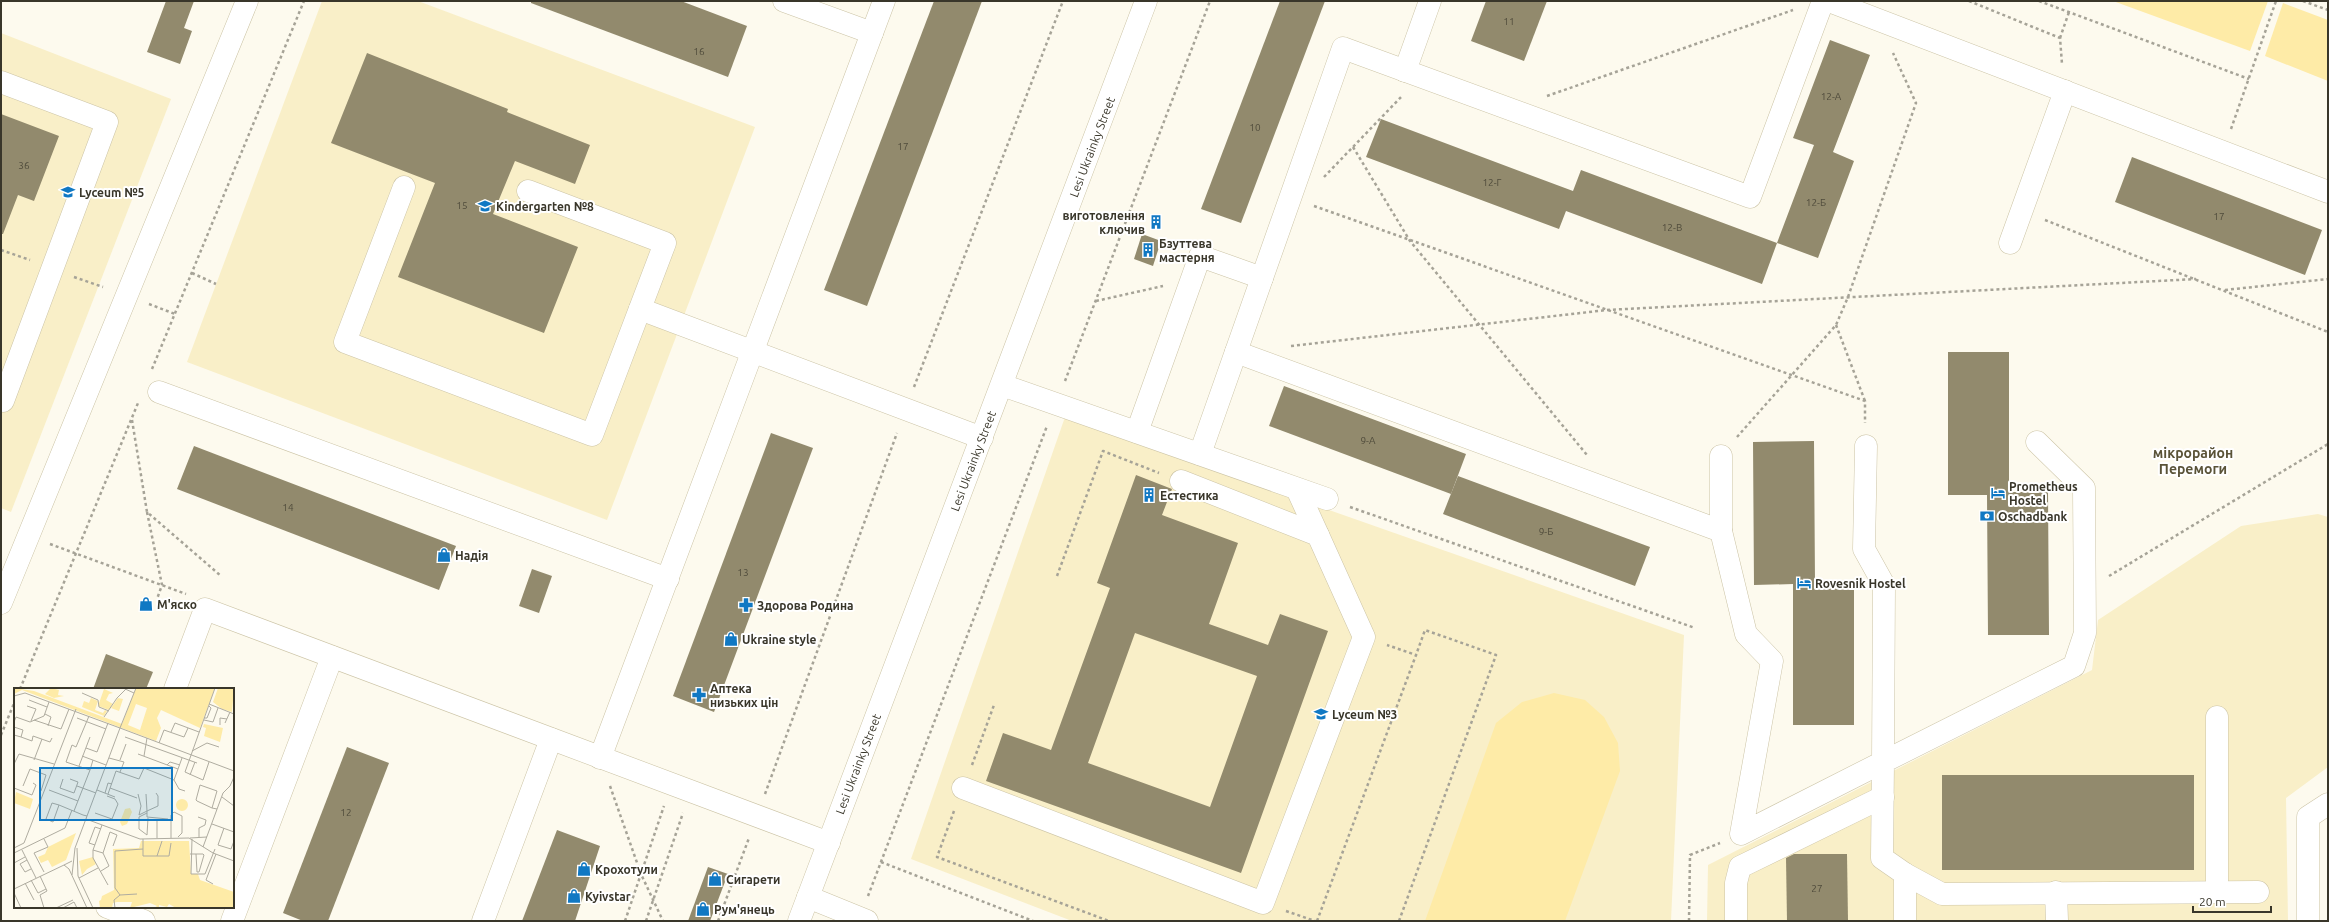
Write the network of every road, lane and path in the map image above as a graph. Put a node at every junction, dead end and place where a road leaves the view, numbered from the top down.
1 (247, 1) edge
2 (304, 1) edge
3 (784, 1) edge
4 (884, 1) edge
5 (1063, 1) edge
6 (1146, 1) edge
7 (1210, 1) edge
8 (1430, 1) edge
9 (1823, 1) edge
10 (1829, 1) edge
11 (1969, 1) edge
12 (2039, 1) edge
13 (2276, 1) edge
14 (2303, 1) edge
15 (1796, 9) dead end
16 (2328, 10) edge
17 (2069, 12) junction
18 (1878, 20) junction
19 (872, 33) junction
20 (2060, 38) junction
21 (1413, 74) junction
22 (2249, 79) junction
23 (1, 82) edge
24 (2065, 91) junction
25 (1546, 96) dead end
26 (1353, 147) junction
27 (2223, 152) junction
28 (1322, 180) dead end
29 (404, 187) dead end
30 (528, 191) dead end
31 (2328, 192) edge
32 (1291, 198) junction
33 (2022, 211) junction
34 (1410, 241) junction
35 (2010, 243) dead end
36 (192, 274) junction
37 (1262, 278) junction
38 (2196, 279) junction
39 (2328, 279) edge
40 (1191, 280) junction
41 (216, 284) dead end
42 (2224, 290) junction
43 (1848, 297) junction
44 (1095, 302) junction
45 (640, 308) junction
46 (1607, 310) junction
47 (1479, 324) junction
48 (1836, 325) junction
49 (2328, 332) edge
50 (1283, 346) dead end
51 (753, 351) junction
52 (1236, 352) junction
53 (152, 370) dead end
54 (1791, 375) junction
55 (1002, 385) junction
56 (150, 395) joint
57 (3, 401) dead end
58 (1865, 401) junction
59 (1056, 404) junction
60 (906, 408) junction
61 (131, 419) junction
62 (1137, 432) junction
63 (982, 438) junction
64 (2037, 442) dead end
65 (2328, 444) edge
66 (1866, 446) joint
67 (1200, 454) junction
68 (1721, 456) joint
69 (1589, 457) dead end
70 (1181, 481) joint
71 (1297, 488) junction
72 (1327, 499) joint
73 (147, 512) junction
74 (1721, 531) junction
75 (1318, 535) junction
76 (76, 554) junction
77 (221, 576) dead end
78 (1057, 576) dead end
79 (668, 579) junction
80 (162, 585) junction
81 (2085, 590) junction
82 (157, 599) dead end
83 (1, 603) edge
84 (205, 609) junction
85 (1695, 628) dead end
86 (1364, 637) junction
87 (1416, 655) junction
88 (332, 657) junction
89 (20, 688) edge
90 (175, 688) edge
91 (14, 703) edge
92 (994, 705) dead end
93 (2217, 717) dead end
94 (1, 735) edge
95 (551, 740) junction
96 (600, 758) junction
97 (1883, 762) junction
98 (681, 788) junction
99 (963, 788) junction
100 (1883, 797) junction
101 (2328, 804) edge
102 (756, 817) junction
103 (1741, 834) junction
104 (829, 843) junction
105 (881, 862) junction
106 (641, 874) junction
107 (1905, 874) junction
108 (2056, 892) junction
109 (2217, 892) junction
110 (2258, 892) dead end
111 (808, 897) junction
112 (653, 901) junction
113 (1263, 903) junction
114 (110, 908) edge
115 (863, 920) edge
116 (144, 921) edge
117 (232, 921) edge
118 (483, 921) edge
119 (625, 921) edge
120 (646, 921) edge
121 (663, 921) edge
122 (718, 921) edge
123 (799, 921) edge
124 (1033, 921) edge
125 (1109, 921) edge
126 (1316, 921) edge
127 (1399, 921) edge
128 (1689, 921) edge
129 (1736, 921) edge
130 (1905, 921) edge
131 (2057, 921) edge
132 (2308, 921) edge

1 - 83 main road
2 - 36 path
3 - 19 main road
4 - 19 main road
5 - 60 path
6 - 55 main road, Lesi Ukrainky Street
7 - 44 path
8 - 21 main road
9 - 21 main road
10 - 18 main road
11 - 20 path
12 - 17 path
13 - 22 path
14 - 16 path
15 - 25 path
17 - 20 path
17 - 22 path
18 - 24 main road
18 - 43 path
19 - 51 main road
20 - 24 path
21 - 26 path
21 - 32 main road
22 - 27 path
23 - 57 main road
24 - 27 main road
24 - 33 main road
26 - 28 path
26 - 34 path
27 - 31 main road
29 - 45 main road
30 - 45 main road
32 - 34 path
32 - 37 main road
33 - 35 main road
33 - 38 path
34 - 46 path
34 - 47 path
36 - 41 path
36 - 53 path
37 - 40 main road
37 - 52 main road
38 - 42 path
38 - 43 path
39 - 42 path
40 - 44 path
40 - 62 main road
42 - 49 path
43 - 46 path
43 - 48 path
44 - 59 path
45 - 51 main road
46 - 47 path
46 - 54 path
47 - 50 path
47 - 69 path
48 - 54 path
48 - 58 path
51 - 60 main road
51 - 79 main road
52 - 67 main road
52 - 74 main road
54 - 58 path
54 - 68 path
55 - 59 main road
55 - 63 main road, Lesi Ukrainky Street
56 - 61 path
56 - 79 main road
58 - 66 path
59 - 62 main road
59 - 105 path
60 - 63 main road
60 - 102 path
61 - 73 path
61 - 76 path
62 - 67 main road
63 - 104 main road, Lesi Ukrainky Street
64 - 81 main road
65 - 81 path
66 - 97 main road
67 - 71 main road
68 - 74 main road
70 - 75 main road
70 - 78 path
71 - 72 main road
71 - 75 main road
72 - 85 path
73 - 77 path
73 - 80 path
74 - 103 main road
75 - 86 main road
76 - 80 path
76 - 89 path
79 - 96 main road
80 - 82 path
80 - 84 path
81 - 97 main road
84 - 88 main road
84 - 90 main road
86 - 87 path
86 - 113 main road
87 - 126 path
87 - 127 path
88 - 95 main road
88 - 117 main road
91 - 94 path
92 - 99 path
93 - 109 main road
95 - 96 main road
95 - 118 main road
96 - 98 main road
96 - 106 path
97 - 100 main road
97 - 103 main road
98 - 102 main road
98 - 106 path
98 - 112 path
99 - 113 main road
99 - 125 path
100 - 107 main road
100 - 129 main road
101 - 132 main road
102 - 104 main road
102 - 122 path
103 - 128 path
104 - 111 main road, Lesi Ukrainky Street
105 - 115 path
105 - 124 path
106 - 112 path
106 - 119 path
107 - 108 main road
107 - 130 main road
108 - 109 main road
108 - 131 main road
109 - 110 main road
111 - 115 main road
111 - 123 main road, Lesi Ukrainky Street
112 - 120 path
112 - 121 path
113 - 126 path
114 - 116 main road

